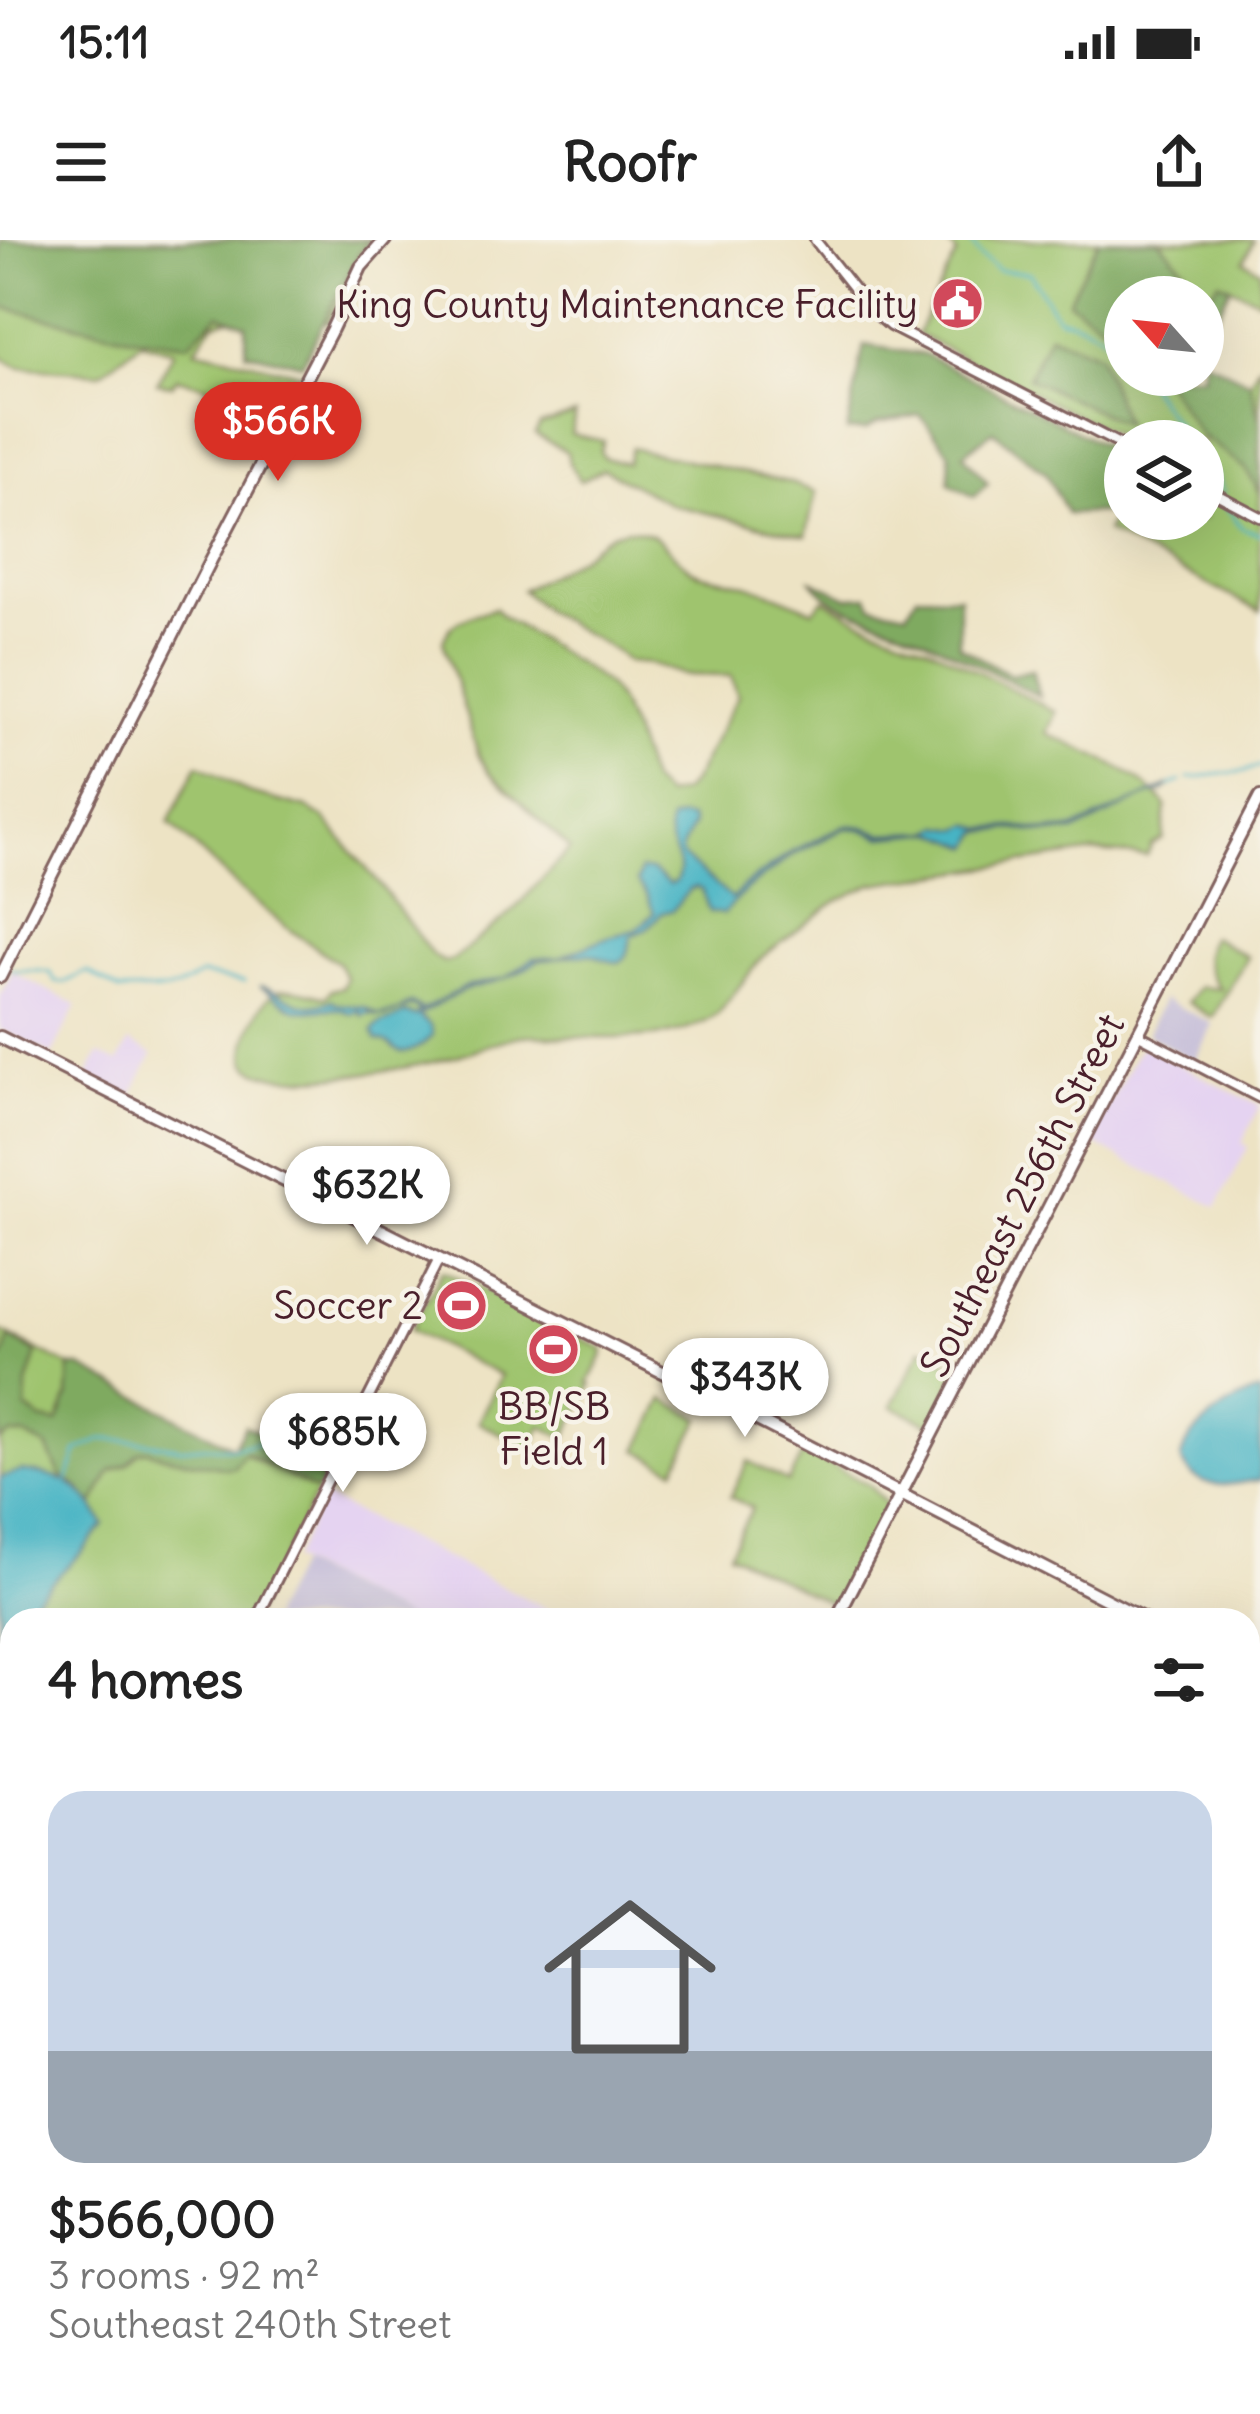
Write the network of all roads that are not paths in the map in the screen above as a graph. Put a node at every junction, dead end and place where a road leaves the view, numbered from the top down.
1 (385, 240) edge
2 (815, 240) edge
3 (1104, 436) edge
4 (1224, 499) edge
5 (1260, 517) edge
6 (1258, 806) edge
7 (0, 976) edge
8 (1139, 1036) junction
9 (0, 1037) edge
10 (1260, 1098) edge
11 (440, 1259) junction
12 (901, 1494) junction
13 (262, 1608) edge
14 (842, 1608) edge
15 (1123, 1608) edge

1 - 7 main road
2 - 3 street
4 - 5 street
6 - 8 main road, Southeast 256th Street
8 - 10 street
8 - 12 main road, Southeast 256th Street
9 - 11 main road
11 - 12 main road
11 - 13 street
12 - 14 main road, Southeast 256th Street
12 - 15 main road

